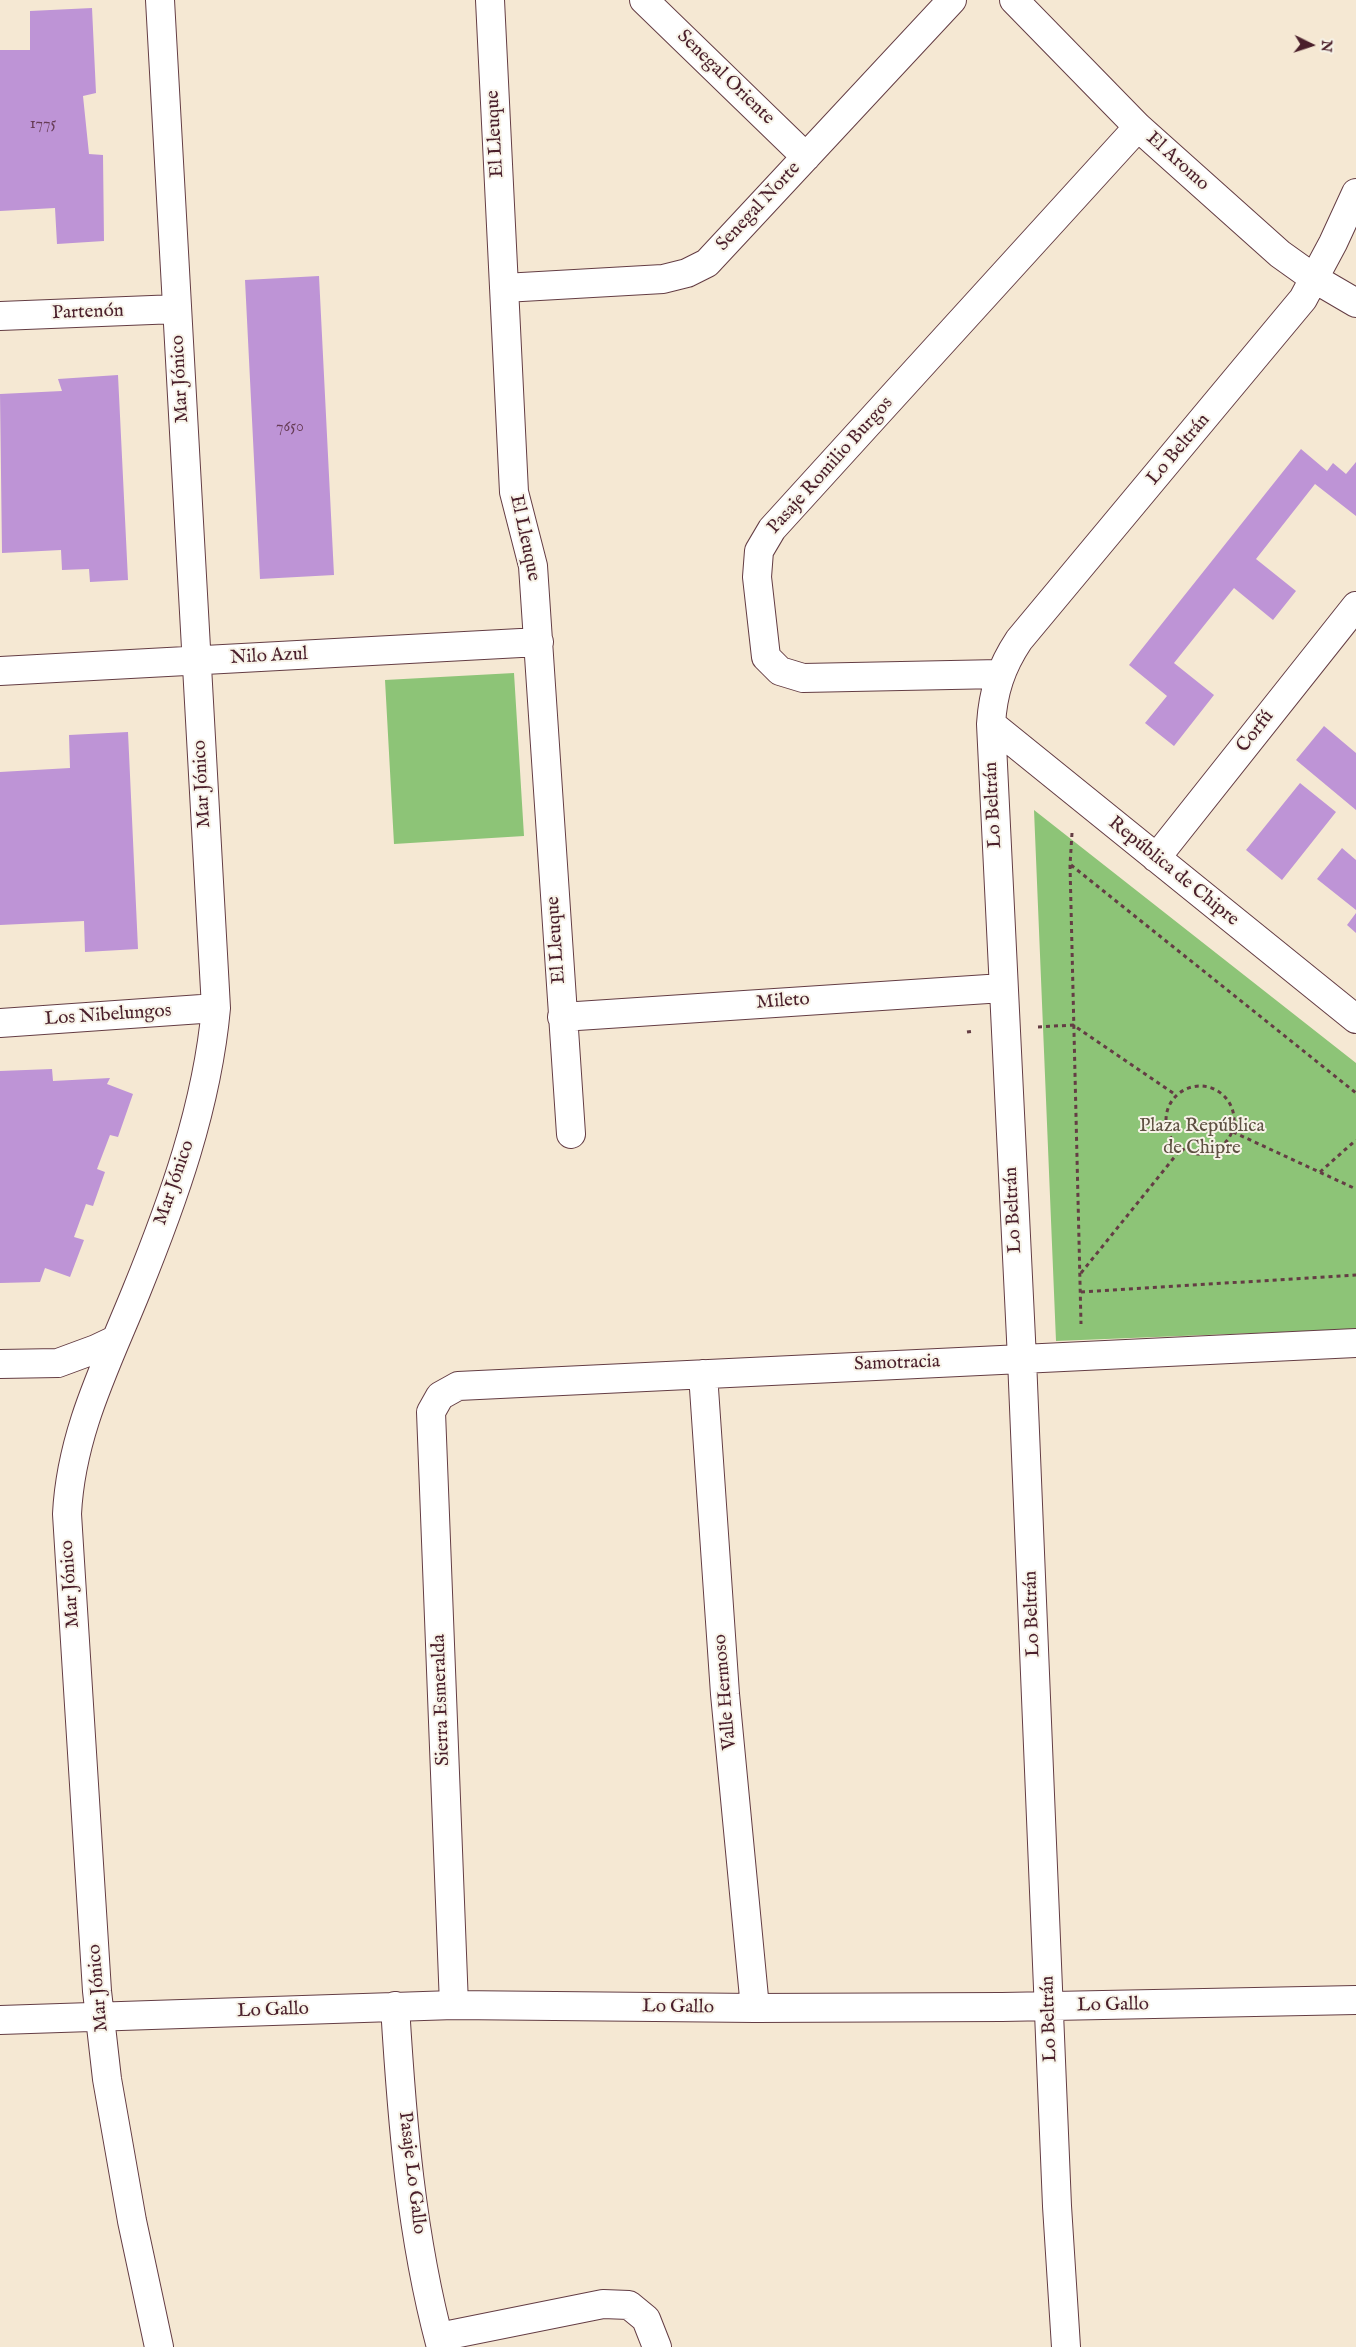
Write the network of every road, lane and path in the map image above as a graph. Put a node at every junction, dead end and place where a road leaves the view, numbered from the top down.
1 (160, 0) edge
2 (490, 0) edge
3 (644, 0) edge
4 (952, 0) edge
5 (1014, 0) edge
6 (1138, 127) junction
7 (806, 156) junction
8 (1356, 193) edge
9 (1315, 279) junction
10 (504, 288) junction
11 (1356, 303) edge
12 (177, 309) junction
13 (0, 316) edge
14 (1356, 606) edge
15 (539, 642) junction
16 (197, 661) junction
17 (0, 671) edge
18 (1000, 674) junction
19 (990, 724) junction
20 (1075, 792) junction
21 (1156, 858) junction
22 (1070, 865) junction
23 (1003, 988) junction
24 (216, 1008) junction
25 (562, 1017) junction
26 (1356, 1019) edge
27 (0, 1023) edge
28 (1073, 1025) junction
29 (1005, 1030) junction
30 (967, 1032) dead end
31 (1356, 1093) edge
32 (1176, 1095) junction
33 (1233, 1132) junction
34 (571, 1134) dead end
35 (1356, 1140) edge
36 (1181, 1149) junction
37 (1320, 1172) junction
38 (1356, 1189) edge
39 (1081, 1274) junction
40 (1356, 1275) edge
41 (115, 1340) junction
42 (1356, 1343) edge
43 (1022, 1360) junction
44 (58, 1363) junction
45 (0, 1364) edge
46 (703, 1374) junction
47 (440, 1396) joint
48 (92, 1398) junction
49 (1356, 2000) edge
50 (454, 2005) junction
51 (395, 2006) junction
52 (1050, 2007) junction
53 (755, 2008) junction
54 (101, 2016) junction
55 (0, 2020) edge
56 (440, 2342) edge
57 (159, 2347) edge
58 (656, 2347) edge
59 (1066, 2347) edge

1 - 12 street, Mar Jónico
2 - 10 street, El Lleuque
3 - 7 street, Senegal Oriente
4 - 7 street, Senegal Norte
5 - 6 street, El Aromo
6 - 9 street, El Aromo
6 - 18 street, Pasaje Romilio Burgos
7 - 10 street, Senegal Norte
8 - 9 street, Lo Beltrán
9 - 11 street, El Aromo
9 - 18 street, Lo Beltrán
10 - 15 street, El Lleuque
12 - 13 street, Partenón
12 - 16 street, Mar Jónico
14 - 21 street, Corfú
15 - 16 street, Nilo Azul
15 - 25 street, El Lleuque
16 - 17 street, Nilo Azul
16 - 24 street, Mar Jónico
18 - 19 street, Lo Beltrán
19 - 20 street, República de Chipre
19 - 23 street, Lo Beltrán
20 - 21 street, República de Chipre
20 - 22 path
21 - 26 street, República de Chipre
22 - 28 path
22 - 31 path
23 - 25 street, Mileto
23 - 29 street, Lo Beltrán
24 - 27 street, Los Nibelungos
24 - 41 street, Mar Jónico
25 - 34 street, El Lleuque
28 - 29 path
28 - 32 path
28 - 39 path
29 - 30 path
29 - 43 street, Lo Beltrán
32 - 33 path
32 - 36 path
33 - 36 path
33 - 37 path
35 - 37 path
36 - 39 path
37 - 38 path
39 - 40 path
41 - 44 street
41 - 48 street, Mar Jónico
42 - 43 street, Samotracia
43 - 46 street, Samotracia
43 - 52 street, Lo Beltrán
44 - 45 street
44 - 48 street
46 - 47 street, Samotracia
46 - 53 street, Valle Hermoso
47 - 50 street, Sierra Esmeralda
48 - 54 street, Mar Jónico
49 - 52 street, Lo Gallo
50 - 51 street, Lo Gallo
50 - 53 street, Lo Gallo
51 - 54 street, Lo Gallo
51 - 56 street, Pasaje Lo Gallo
52 - 53 street, Lo Gallo
52 - 59 street, Lo Beltrán
54 - 55 street, Lo Gallo
54 - 57 street, Mar Jónico
56 - 58 street, Pasaje Lo Gallo

